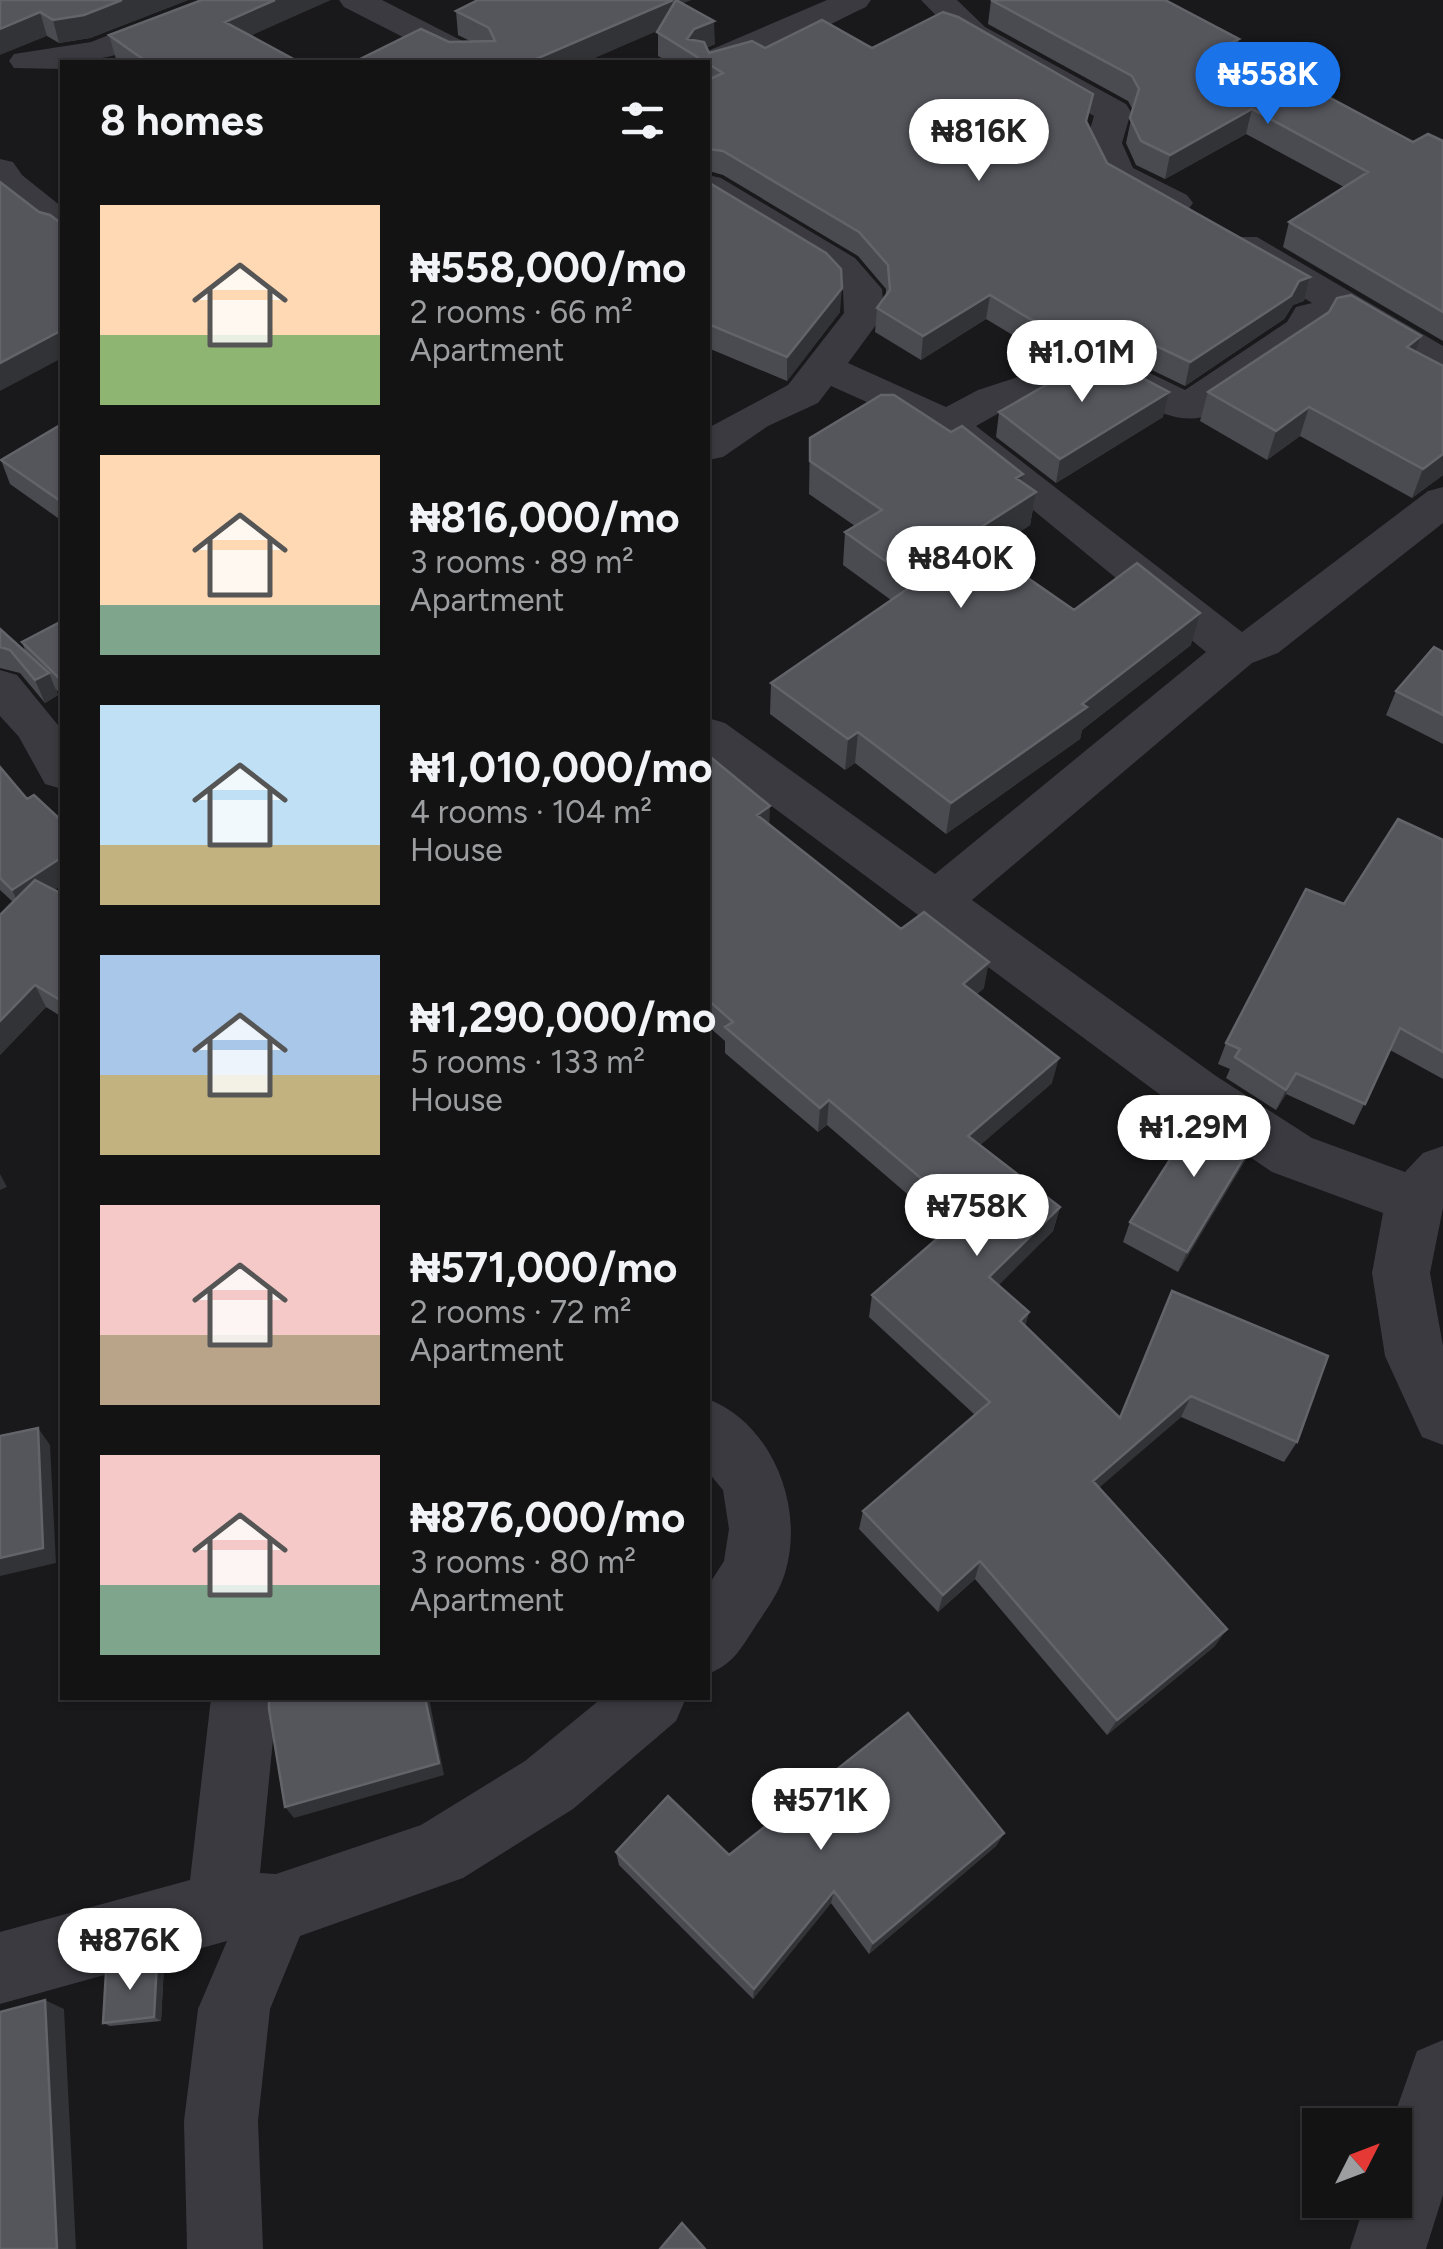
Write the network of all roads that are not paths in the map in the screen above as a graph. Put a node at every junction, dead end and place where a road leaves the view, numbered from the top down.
1 (227, 0) edge
2 (356, 0) edge
3 (938, 0) edge
4 (841, 2) edge
5 (13, 51) edge
6 (474, 60) edge
7 (710, 62) edge
8 (0, 86) edge
9 (0, 170) edge
10 (710, 187) edge
11 (52, 217) edge
12 (0, 220) edge
13 (1350, 307) junction
14 (1443, 363) edge
15 (826, 368) junction
16 (947, 424) junction
17 (710, 446) edge
18 (1443, 501) edge
19 (1236, 652) junction
20 (0, 687) edge
21 (710, 736) edge
22 (60, 767) edge
23 (937, 901) junction
24 (1429, 1185) edge
25 (1429, 1358) edge
26 (1443, 1417) edge
27 (710, 1429) edge
28 (710, 1639) edge
29 (244, 1700) edge
30 (651, 1700) edge
31 (249, 1908) junction
32 (0, 1968) edge
33 (1443, 2076) edge
34 (225, 2249) edge
35 (1388, 2249) edge

1 - 5 street
2 - 6 street
3 - 13 street
4 - 7 street
5 - 8 street
9 - 11 street
10 - 15 street
11 - 12 street
13 - 14 street
13 - 16 street
15 - 16 street
15 - 17 street
16 - 19 street
18 - 19 street
19 - 23 street
20 - 22 street
21 - 23 street
23 - 24 street
24 - 25 street
25 - 26 street
27 - 28 street
29 - 31 street
30 - 31 street
31 - 32 street
31 - 34 street
33 - 35 street

